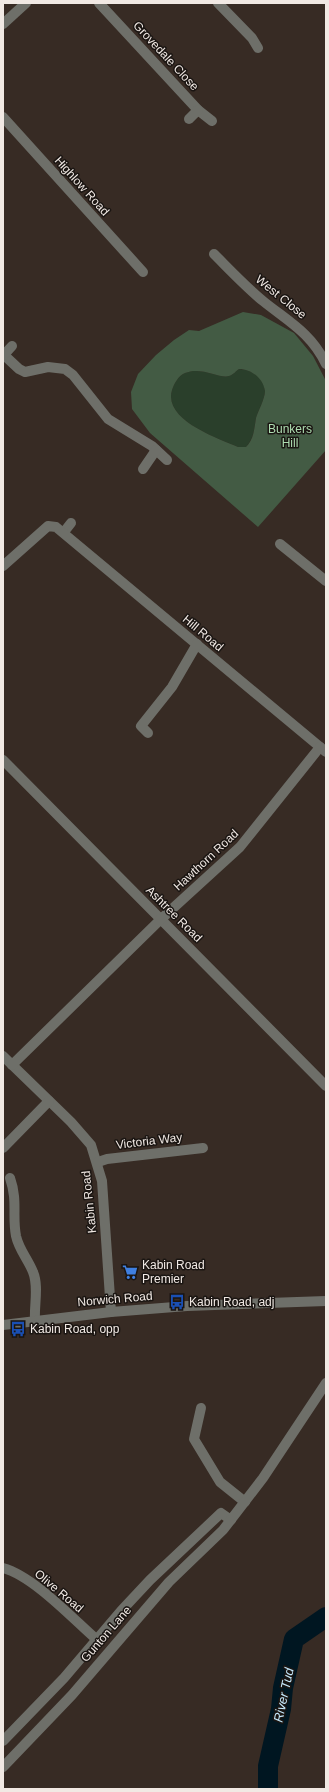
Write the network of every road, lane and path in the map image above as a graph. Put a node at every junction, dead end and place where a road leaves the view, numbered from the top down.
1 (26, 3) edge
2 (99, 3) edge
3 (218, 3) edge
4 (3, 24) edge
5 (258, 48) dead end
6 (198, 110) junction
7 (3, 117) edge
8 (189, 119) dead end
9 (212, 121) dead end
10 (214, 254) dead end
11 (143, 272) dead end
12 (12, 346) dead end
13 (3, 355) edge
14 (326, 364) edge
15 (156, 450) junction
16 (167, 460) dead end
17 (143, 469) dead end
18 (71, 523) dead end
19 (64, 532) junction
20 (280, 544) dead end
21 (3, 566) edge
22 (326, 581) edge
23 (197, 644) junction
24 (148, 733) dead end
25 (323, 750) edge
26 (3, 760) edge
27 (160, 920) junction
28 (3, 1056) edge
29 (12, 1065) junction
30 (326, 1086) edge
31 (49, 1101) junction
32 (3, 1148) edge
33 (203, 1148) dead end
34 (98, 1162) junction
35 (10, 1178) dead end
36 (326, 1301) edge
37 (111, 1312) junction
38 (35, 1320) junction
39 (3, 1325) edge
40 (326, 1383) edge
41 (200, 1408) dead end
42 (245, 1502) junction
43 (231, 1520) junction
44 (3, 1568) edge
45 (96, 1639) junction
46 (3, 1741) edge
47 (3, 1767) edge

1 - 4 street
2 - 6 street, Grovedale Close
3 - 5 street
6 - 8 street, Grovedale Close
6 - 9 street, Grovedale Close
7 - 11 street, Highlow Road
10 - 14 street, West Close
12 - 13 street
13 - 15 street
15 - 16 street
15 - 17 street
18 - 19 street
19 - 21 street, Hill Road
19 - 23 street, Hill Road
20 - 22 street
23 - 24 street
23 - 25 street, Hill Road
25 - 27 street, Hawthorn Road
26 - 27 street, Ashtree Road
27 - 29 street, Hawthorn Road
27 - 30 street, Ashtree Road
28 - 29 street, Kabin Road
29 - 31 street, Kabin Road
31 - 32 street
31 - 34 street, Kabin Road
33 - 34 street, Victoria Way
34 - 37 street, Kabin Road
35 - 38 street
36 - 37 street, Norwich Road
37 - 38 street, Norwich Road
38 - 39 street, Norwich Road
40 - 42 street, Gunton Lane
41 - 42 street
42 - 43 street, Gunton Lane
43 - 45 street, Gunton Lane
43 - 47 street, Gunton Lane
44 - 45 street, Olive Road
45 - 46 street, Gunton Lane

